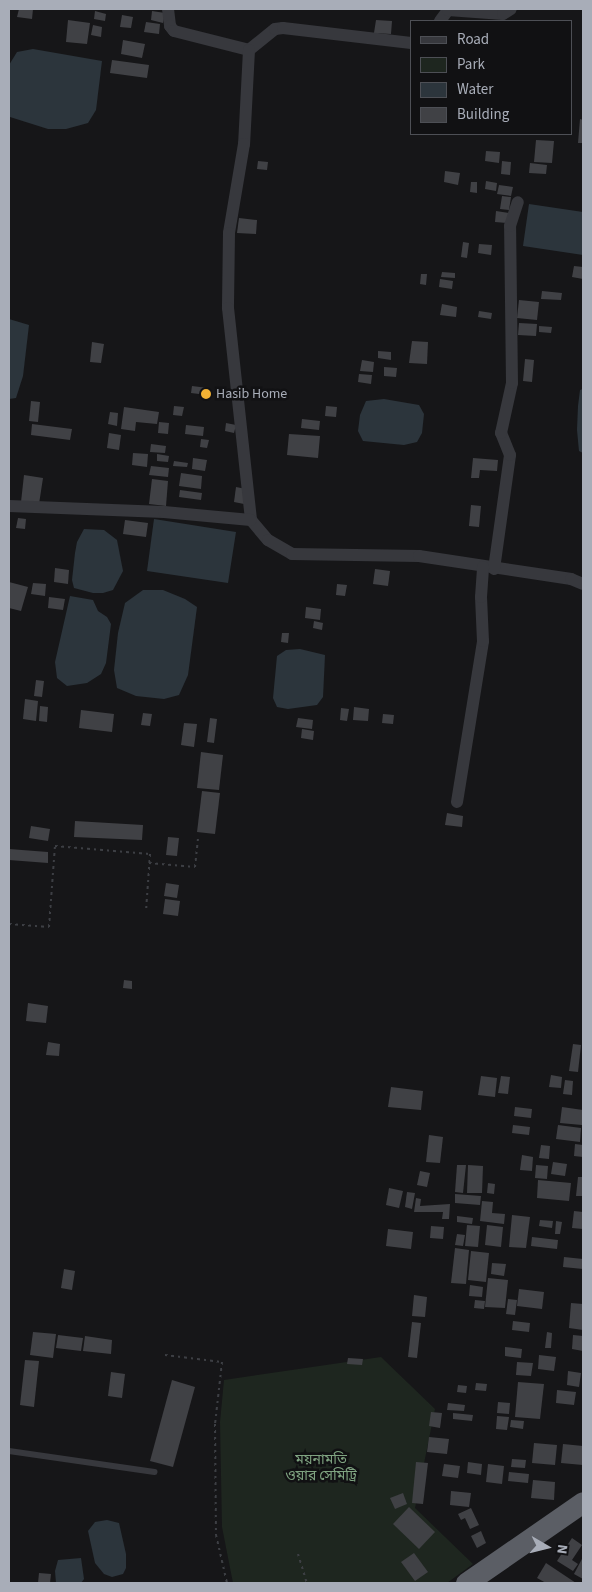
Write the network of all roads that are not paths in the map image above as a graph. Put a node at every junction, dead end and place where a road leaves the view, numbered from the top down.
1 (168, 9) edge
2 (511, 9) edge
3 (441, 20) edge
4 (410, 43) edge
5 (248, 50) junction
6 (518, 202) dead end
7 (9, 506) edge
8 (251, 520) junction
9 (488, 568) junction
10 (583, 584) edge
11 (457, 802) dead end
12 (9, 1450) edge
13 (154, 1472) dead end
14 (583, 1502) edge
15 (466, 1583) edge

1 - 5 street
2 - 3 street
4 - 5 street
5 - 8 street
6 - 9 street
7 - 8 street
8 - 9 street
9 - 10 street
9 - 11 street
12 - 13 lane
14 - 15 highway

